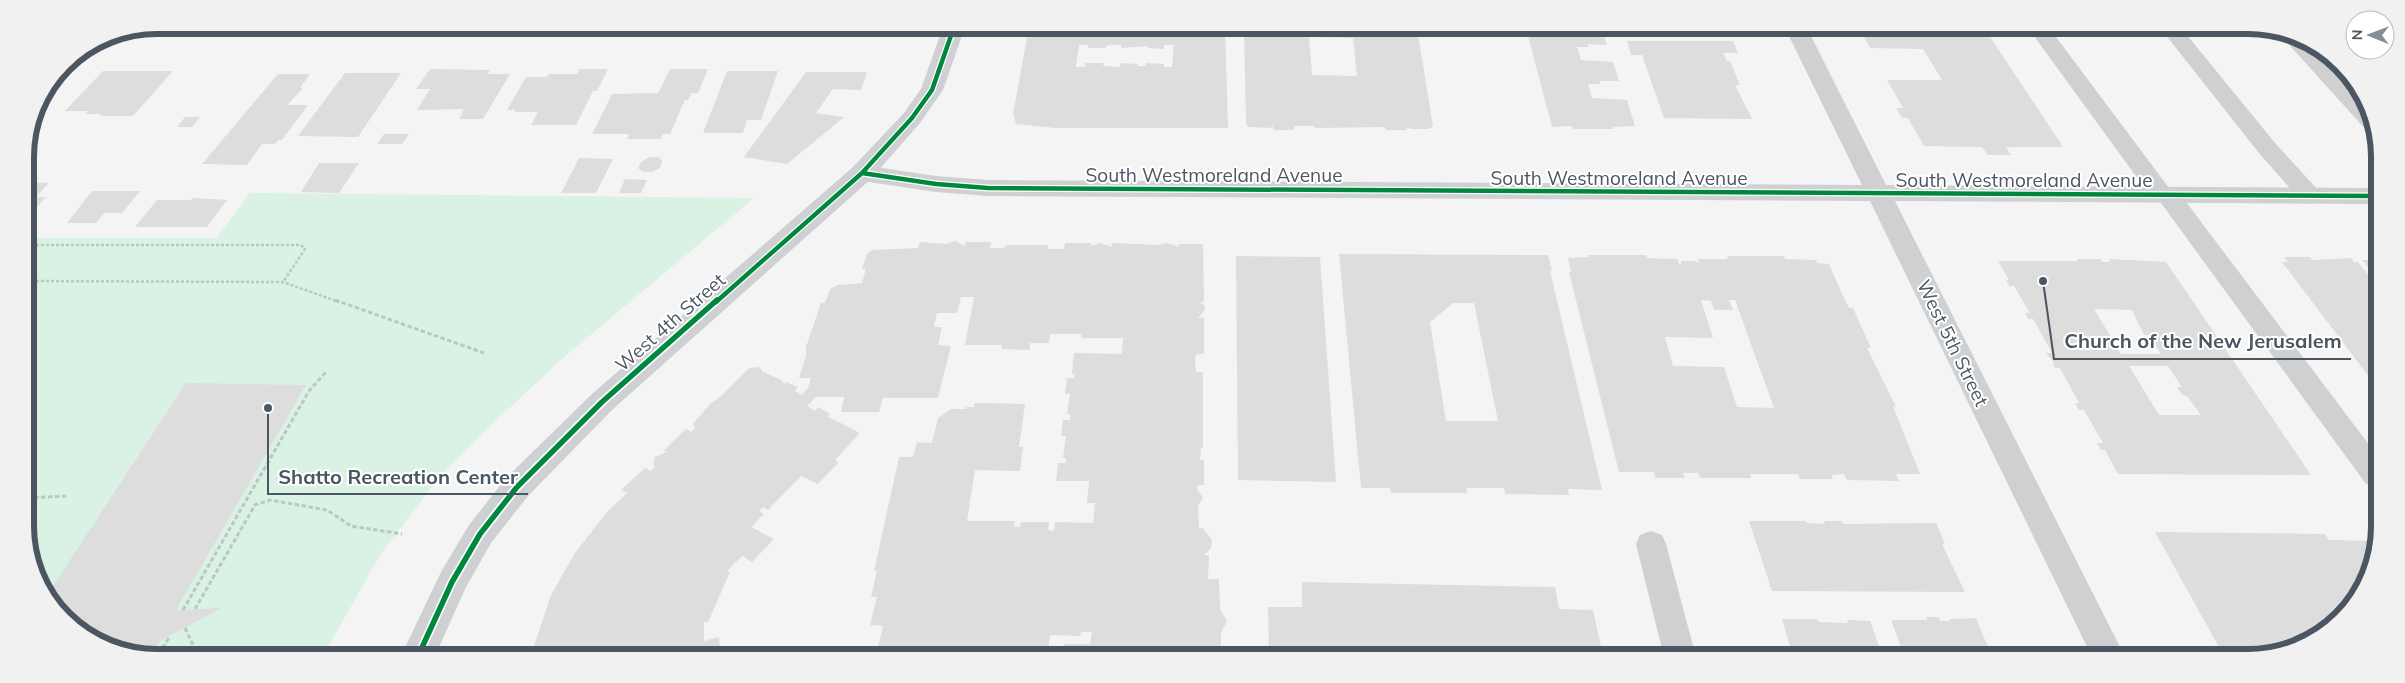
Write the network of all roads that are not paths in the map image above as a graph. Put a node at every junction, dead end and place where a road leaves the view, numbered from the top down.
1 (952, 34) edge
2 (1799, 34) edge
3 (2043, 34) edge
4 (2174, 34) edge
5 (2301, 46) edge
6 (2364, 114) edge
7 (862, 173) junction
8 (1879, 195) junction
9 (2165, 196) junction
10 (2310, 196) junction
11 (2371, 196) edge
12 (2371, 469) edge
13 (1651, 544) dead end
14 (422, 649) edge
15 (1678, 649) edge
16 (2105, 649) edge

1 - 7 street, West 4th Street
2 - 8 street, West 5th Street
3 - 9 lane
4 - 10 lane
5 - 6 lane
7 - 8 street, South Westmoreland Avenue
7 - 14 street, West 4th Street
8 - 9 street, South Westmoreland Avenue
8 - 16 street, West 5th Street
9 - 10 street, South Westmoreland Avenue
9 - 12 lane
10 - 11 street, South Westmoreland Avenue
13 - 15 lane

